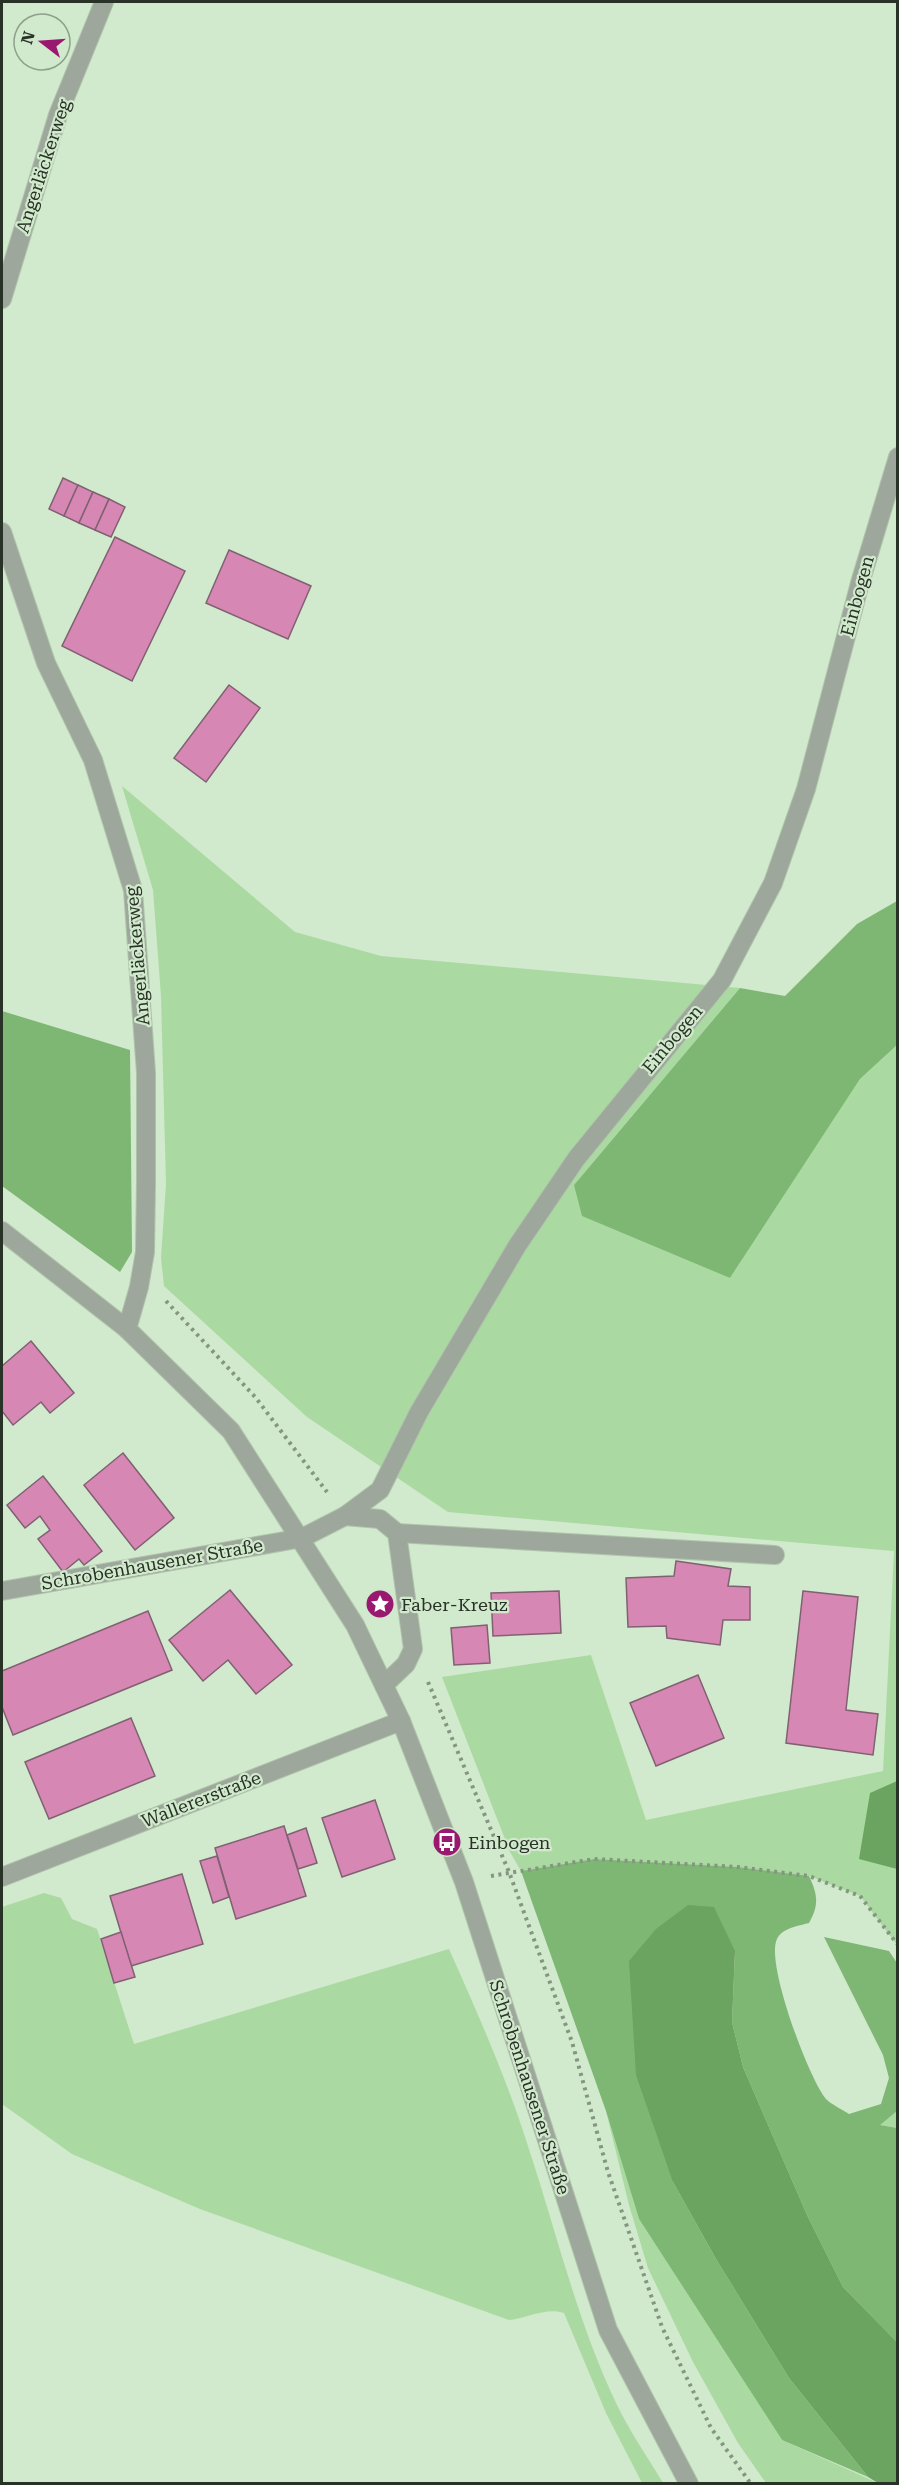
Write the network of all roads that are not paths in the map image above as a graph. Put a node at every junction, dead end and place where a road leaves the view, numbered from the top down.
1 (104, 2) edge
2 (2, 299) edge
3 (897, 457) edge
4 (2, 532) edge
5 (2, 1231) edge
6 (127, 1329) junction
7 (345, 1516) junction
8 (397, 1533) junction
9 (302, 1538) junction
10 (775, 1555) dead end
11 (2, 1591) edge
12 (384, 1685) junction
13 (401, 1721) junction
14 (2, 1877) edge
15 (689, 2484) edge

1 - 2 street, Angerläckerweg
3 - 7 street, Einbogen
4 - 6 street, Angerläckerweg
5 - 6 street, Schrobenhausener Straße
6 - 9 street, Schrobenhausener Straße
7 - 8 street
7 - 9 street, Einbogen
8 - 10 street
8 - 12 street
9 - 11 street, Schrobenhausener Straße
9 - 12 street, Schrobenhausener Straße
12 - 13 street, Schrobenhausener Straße
13 - 14 street, Wallererstraße
13 - 15 street, Schrobenhausener Straße

